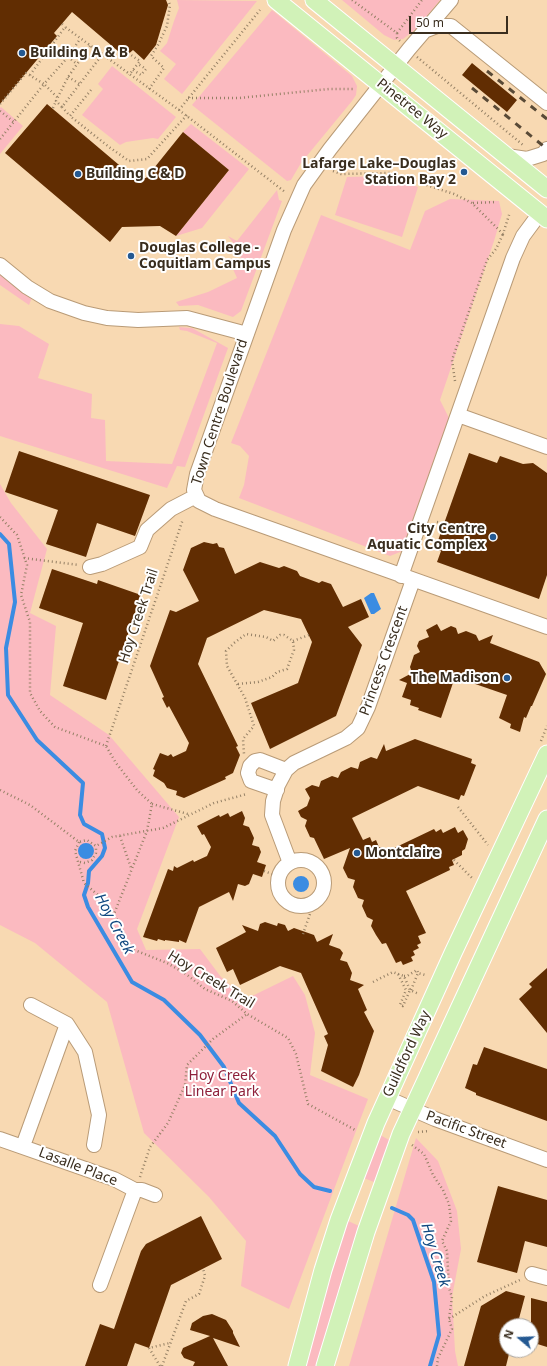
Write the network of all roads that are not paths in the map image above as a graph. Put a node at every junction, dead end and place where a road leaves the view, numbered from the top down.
1 (276, 0) edge
2 (314, 0) edge
3 (451, 0) edge
4 (424, 32) junction
5 (396, 66) junction
6 (381, 85) junction
7 (547, 103) edge
8 (542, 152) edge
9 (507, 156) junction
10 (547, 189) edge
11 (543, 216) edge
12 (0, 265) edge
13 (247, 334) junction
14 (458, 415) junction
15 (547, 447) edge
16 (196, 496) junction
17 (90, 567) road end
18 (407, 578) junction
19 (547, 627) edge
20 (547, 754) edge
21 (286, 770) junction
22 (276, 790) junction
23 (547, 819) edge
24 (290, 863) dead end
25 (31, 1005) dead end
26 (67, 1024) junction
27 (387, 1098) junction
28 (412, 1110) junction
29 (0, 1138) edge
30 (94, 1145) dead end
31 (23, 1146) junction
32 (547, 1160) edge
33 (136, 1190) junction
34 (155, 1195) dead end
35 (532, 1274) road end
36 (547, 1278) edge
37 (100, 1285) dead end
38 (297, 1366) edge
39 (325, 1366) edge

1 - 6 main road, Pinetree Way
2 - 5 main road, Pinetree Way
3 - 4 street, Town Centre Boulevard
4 - 5 street, Town Centre Boulevard
4 - 7 street
5 - 6 street, Town Centre Boulevard
5 - 9 main road, Pinetree Way
6 - 11 main road, Pinetree Way
6 - 13 street, Town Centre Boulevard
8 - 9 street
9 - 10 main road, Pinetree Way
11 - 14 street, Princess Crescent
12 - 13 street
13 - 16 street, Town Centre Boulevard
14 - 15 street
14 - 18 street, Princess Crescent
16 - 17 street
16 - 18 street, Town Centre Boulevard
18 - 19 street, Town Centre Boulevard
18 - 21 street, Princess Crescent
20 - 27 main road, Guildford Way
21 - 22 street, Princess Crescent
21 - 22 street
22 - 24 street, Princess Crescent
23 - 28 main road, Guildford Way
25 - 26 street
26 - 30 street
26 - 31 street
27 - 28 street, Pacific Street
27 - 38 main road, Guildford Way
28 - 32 street, Pacific Street
28 - 39 main road, Guildford Way
29 - 31 street, Lasalle Place
31 - 33 street, Lasalle Place
33 - 34 street, Lasalle Place
33 - 37 street
35 - 36 street

